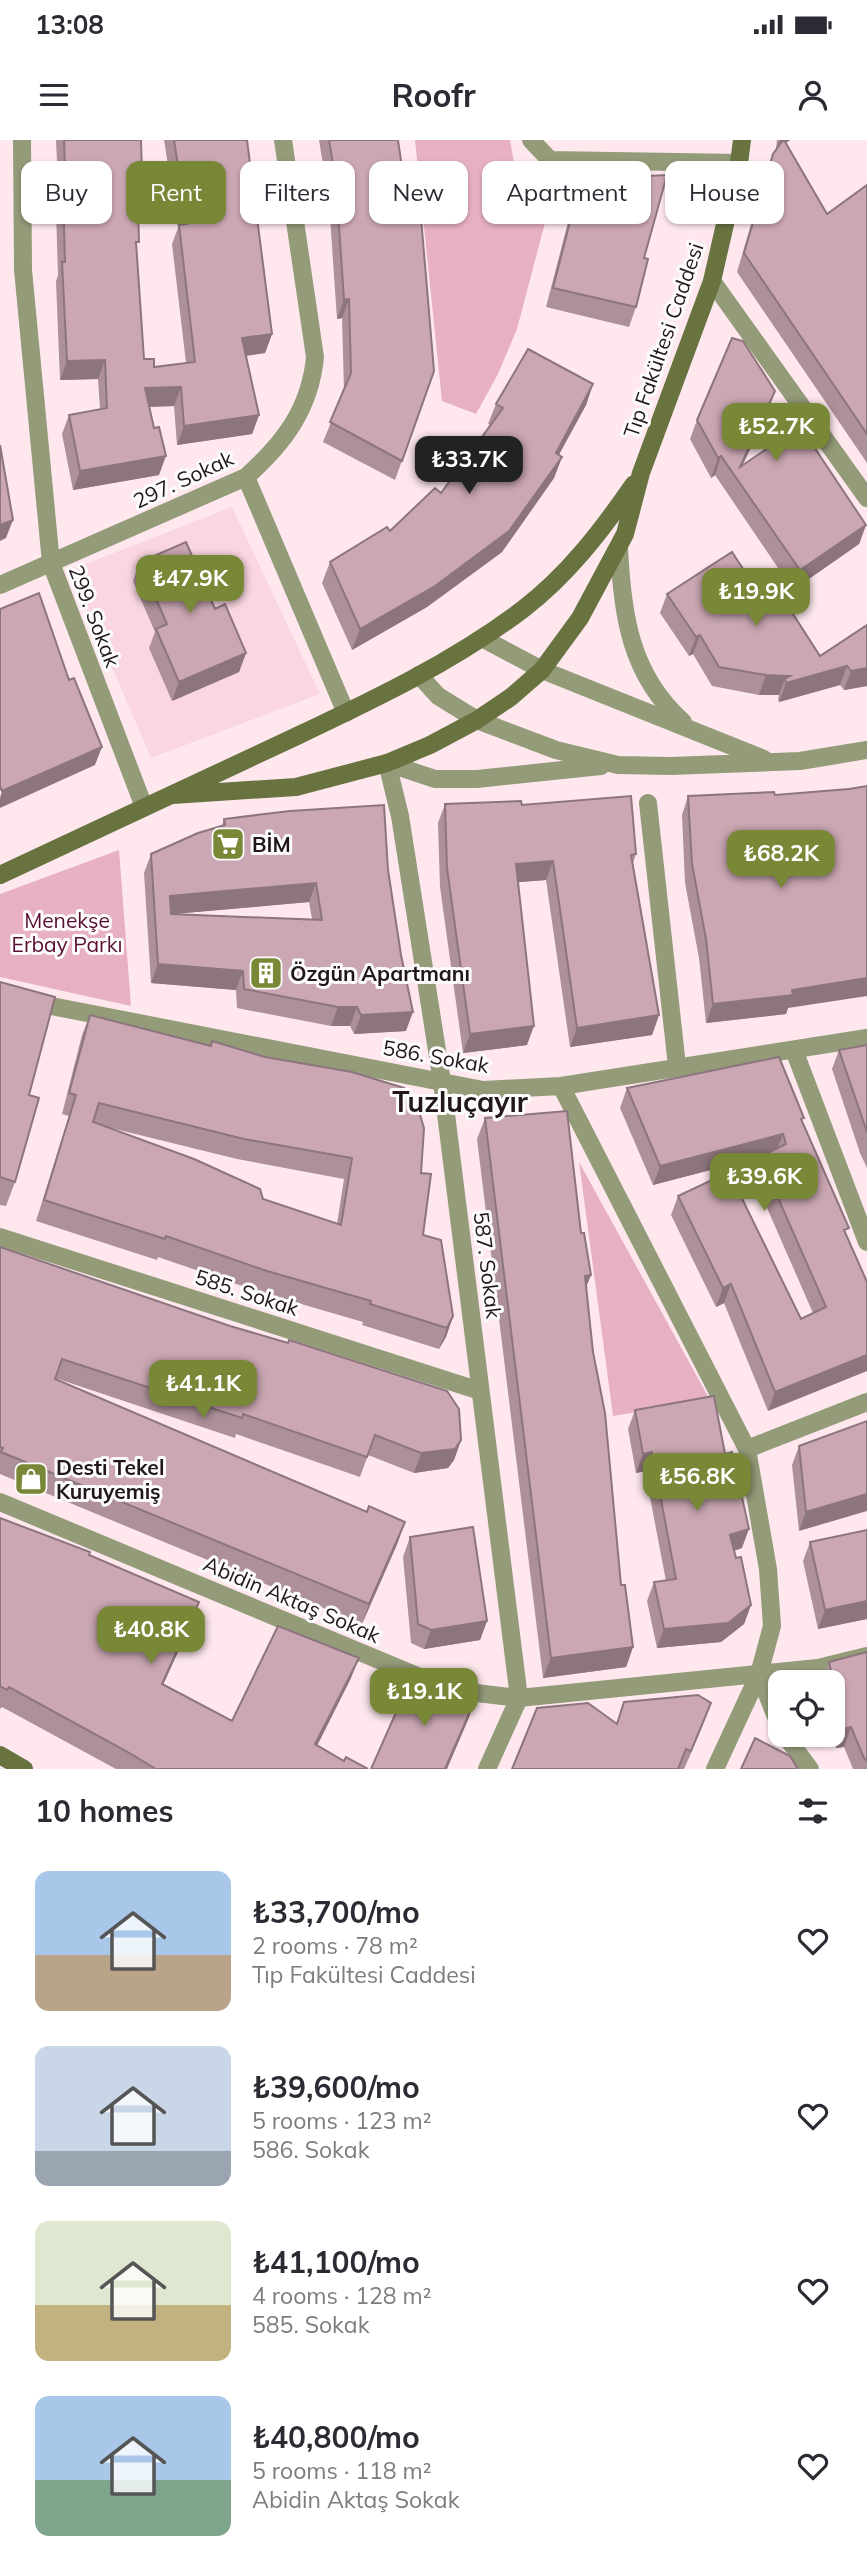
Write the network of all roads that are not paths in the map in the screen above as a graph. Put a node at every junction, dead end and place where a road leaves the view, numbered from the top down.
1 (22, 140) edge
2 (283, 140) edge
3 (531, 140) edge
4 (742, 140) edge
5 (739, 161) edge
6 (665, 162) edge
7 (725, 224) edge
8 (712, 281) junction
9 (641, 472) junction
10 (246, 477) junction
11 (867, 498) edge
12 (619, 547) junction
13 (51, 563) junction
14 (0, 585) edge
15 (482, 638) junction
16 (541, 670) junction
17 (419, 675) junction
18 (346, 713) junction
19 (477, 720) junction
20 (693, 731) junction
21 (867, 750) edge
22 (771, 762) junction
23 (387, 763) junction
24 (618, 765) junction
25 (173, 795) junction
26 (648, 803) dead end
27 (144, 807) junction
28 (0, 875) edge
29 (0, 996) edge
30 (867, 1038) edge
31 (794, 1050) junction
32 (677, 1066) junction
33 (442, 1082) junction
34 (561, 1086) junction
35 (0, 1237) edge
36 (867, 1242) edge
37 (480, 1391) junction
38 (867, 1402) edge
39 (747, 1449) junction
40 (0, 1502) edge
41 (867, 1656) edge
42 (759, 1674) junction
43 (768, 1697) edge
44 (519, 1698) junction
45 (794, 1747) edge
46 (0, 1755) edge
47 (24, 1769) edge
48 (487, 1769) edge
49 (715, 1769) edge
50 (810, 1769) edge

1 - 13 street, 299. Sokak
2 - 10 street, 297. Sokak
3 - 6 street
4 - 5 main road, Tıp Fakültesi Caddesi
7 - 8 main road, Tıp Fakültesi Caddesi
8 - 9 main road, Tıp Fakültesi Caddesi
8 - 11 street
9 - 12 main road
9 - 15 main road
10 - 13 street, 297. Sokak
10 - 18 street
12 - 16 main road
12 - 20 street
13 - 14 street, 297. Sokak
13 - 27 street, 299. Sokak
15 - 16 street
15 - 17 main road
16 - 19 main road
16 - 20 street
17 - 18 main road
17 - 19 street
18 - 25 main road
19 - 23 main road
19 - 24 street
20 - 22 street
21 - 22 street
22 - 24 street
23 - 24 street
23 - 25 main road
23 - 33 street, 587. Sokak
25 - 27 main road
26 - 32 street
27 - 28 main road
29 - 33 street, 586. Sokak
30 - 31 street, 586. Sokak
31 - 32 street, 586. Sokak
31 - 36 street
32 - 34 street, 586. Sokak
33 - 34 street, 586. Sokak
33 - 37 street, 587. Sokak
34 - 39 street
35 - 37 street, 585. Sokak
37 - 44 street, 587. Sokak
38 - 39 street
39 - 42 street
40 - 44 street, Abidin Aktaş Sokak
41 - 42 street, Abidin Aktaş Sokak
42 - 43 street
42 - 44 street, Abidin Aktaş Sokak
42 - 49 street
44 - 48 street
45 - 50 street
46 - 47 main road

